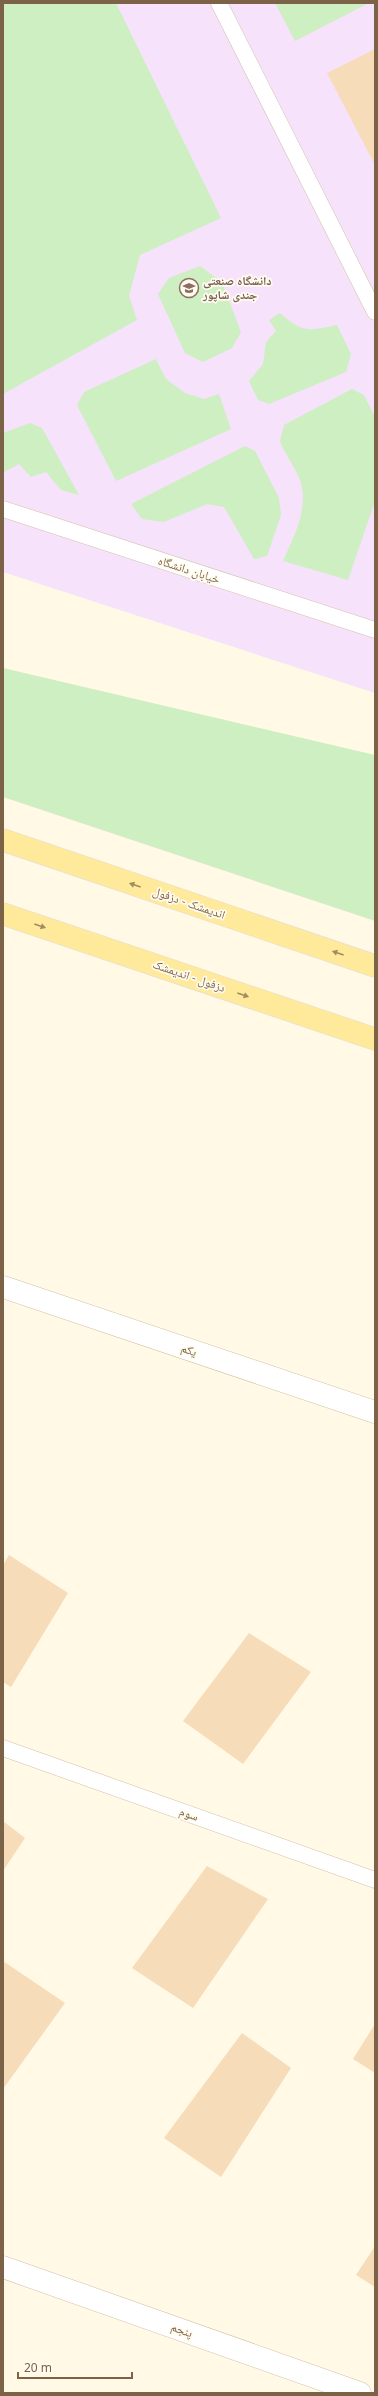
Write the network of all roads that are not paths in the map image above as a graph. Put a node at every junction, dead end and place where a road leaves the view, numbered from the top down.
1 (220, 3) edge
2 (375, 312) edge
3 (3, 509) edge
4 (375, 630) edge
5 (3, 840) edge
6 (3, 914) edge
7 (375, 966) edge
8 (375, 1039) edge
9 (3, 1287) edge
10 (375, 1412) edge
11 (3, 1748) edge
12 (375, 1880) edge
13 (3, 2267) edge
14 (360, 2393) edge

1 - 2 lane
3 - 4 lane, خیابان دانشگاه
7 -> 5 main road, اندیمشک - دزفول
6 -> 8 main road, دزفول - اندیمشک
9 - 10 street, یکم
11 - 12 lane, سوم
13 - 14 street, پنجم

